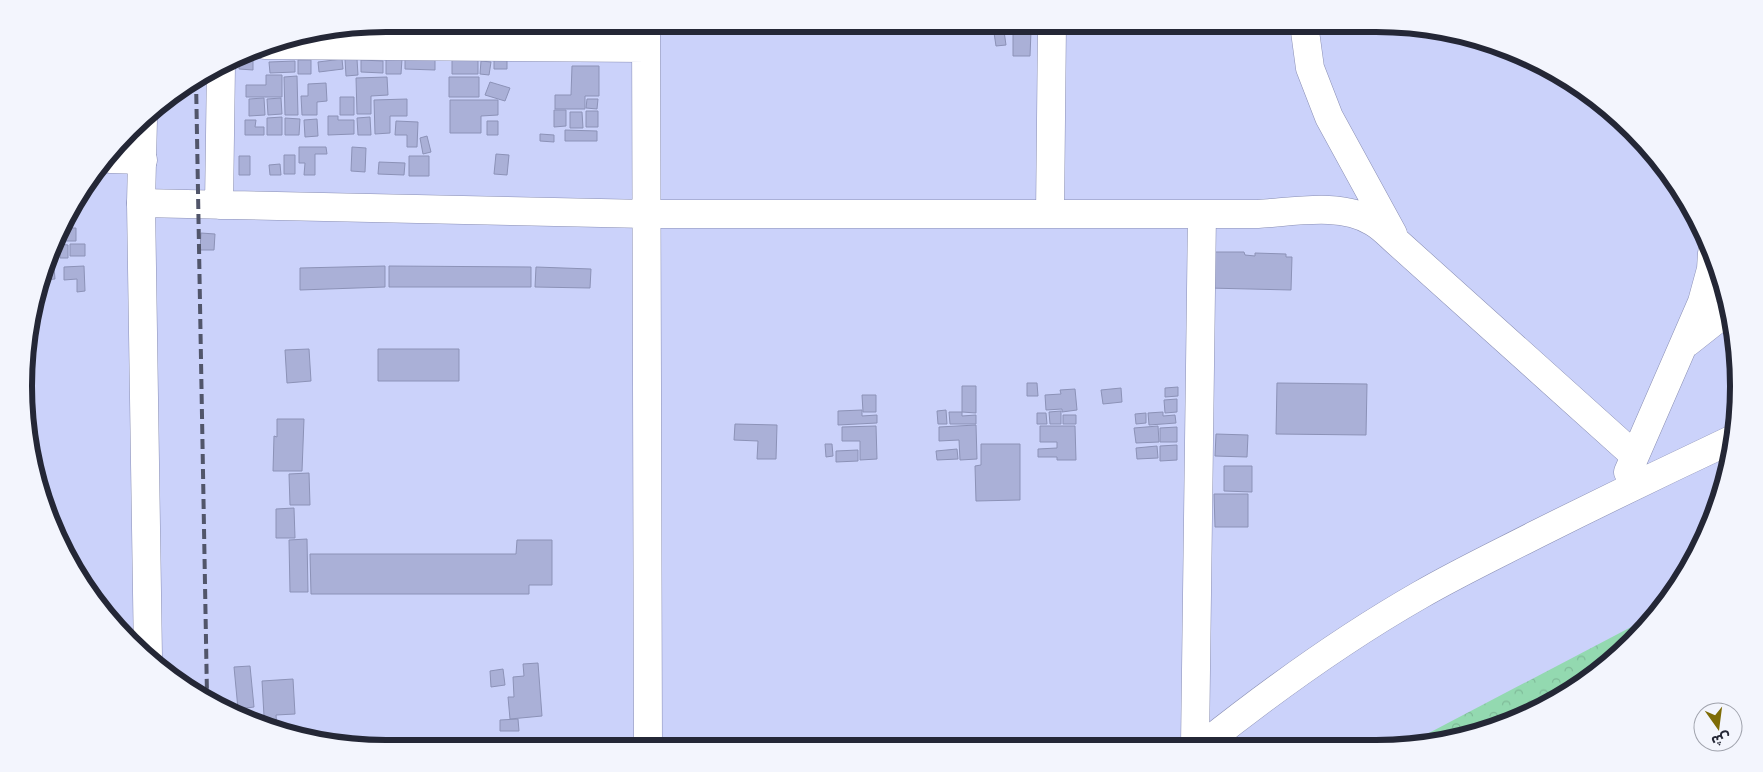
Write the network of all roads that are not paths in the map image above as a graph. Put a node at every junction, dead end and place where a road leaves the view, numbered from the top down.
1 (1052, 32) edge
2 (1305, 32) edge
3 (646, 36) edge
4 (298, 44) edge
5 (221, 74) edge
6 (143, 129) edge
7 (115, 159) edge
8 (143, 160) junction
9 (141, 203) junction
10 (218, 205) junction
11 (647, 214) junction
12 (1050, 214) junction
13 (1202, 214) junction
14 (1397, 242) junction
15 (1711, 269) edge
16 (1723, 314) edge
17 (1684, 346) junction
18 (1726, 442) edge
19 (1635, 456) junction
20 (1620, 492) junction
21 (148, 647) edge
22 (648, 740) edge
23 (1195, 740) edge
24 (1210, 740) edge

1 - 12 street
2 - 14 street
3 - 4 street
3 - 11 street
5 - 10 street
6 - 8 street
7 - 8 street
8 - 9 street
9 - 10 street
9 - 21 street
10 - 11 street
11 - 12 street
11 - 22 street
12 - 13 street
13 - 14 street
13 - 23 street
14 - 19 street
15 - 17 street
16 - 17 street
17 - 19 street
18 - 20 street
19 - 20 street
20 - 24 street

